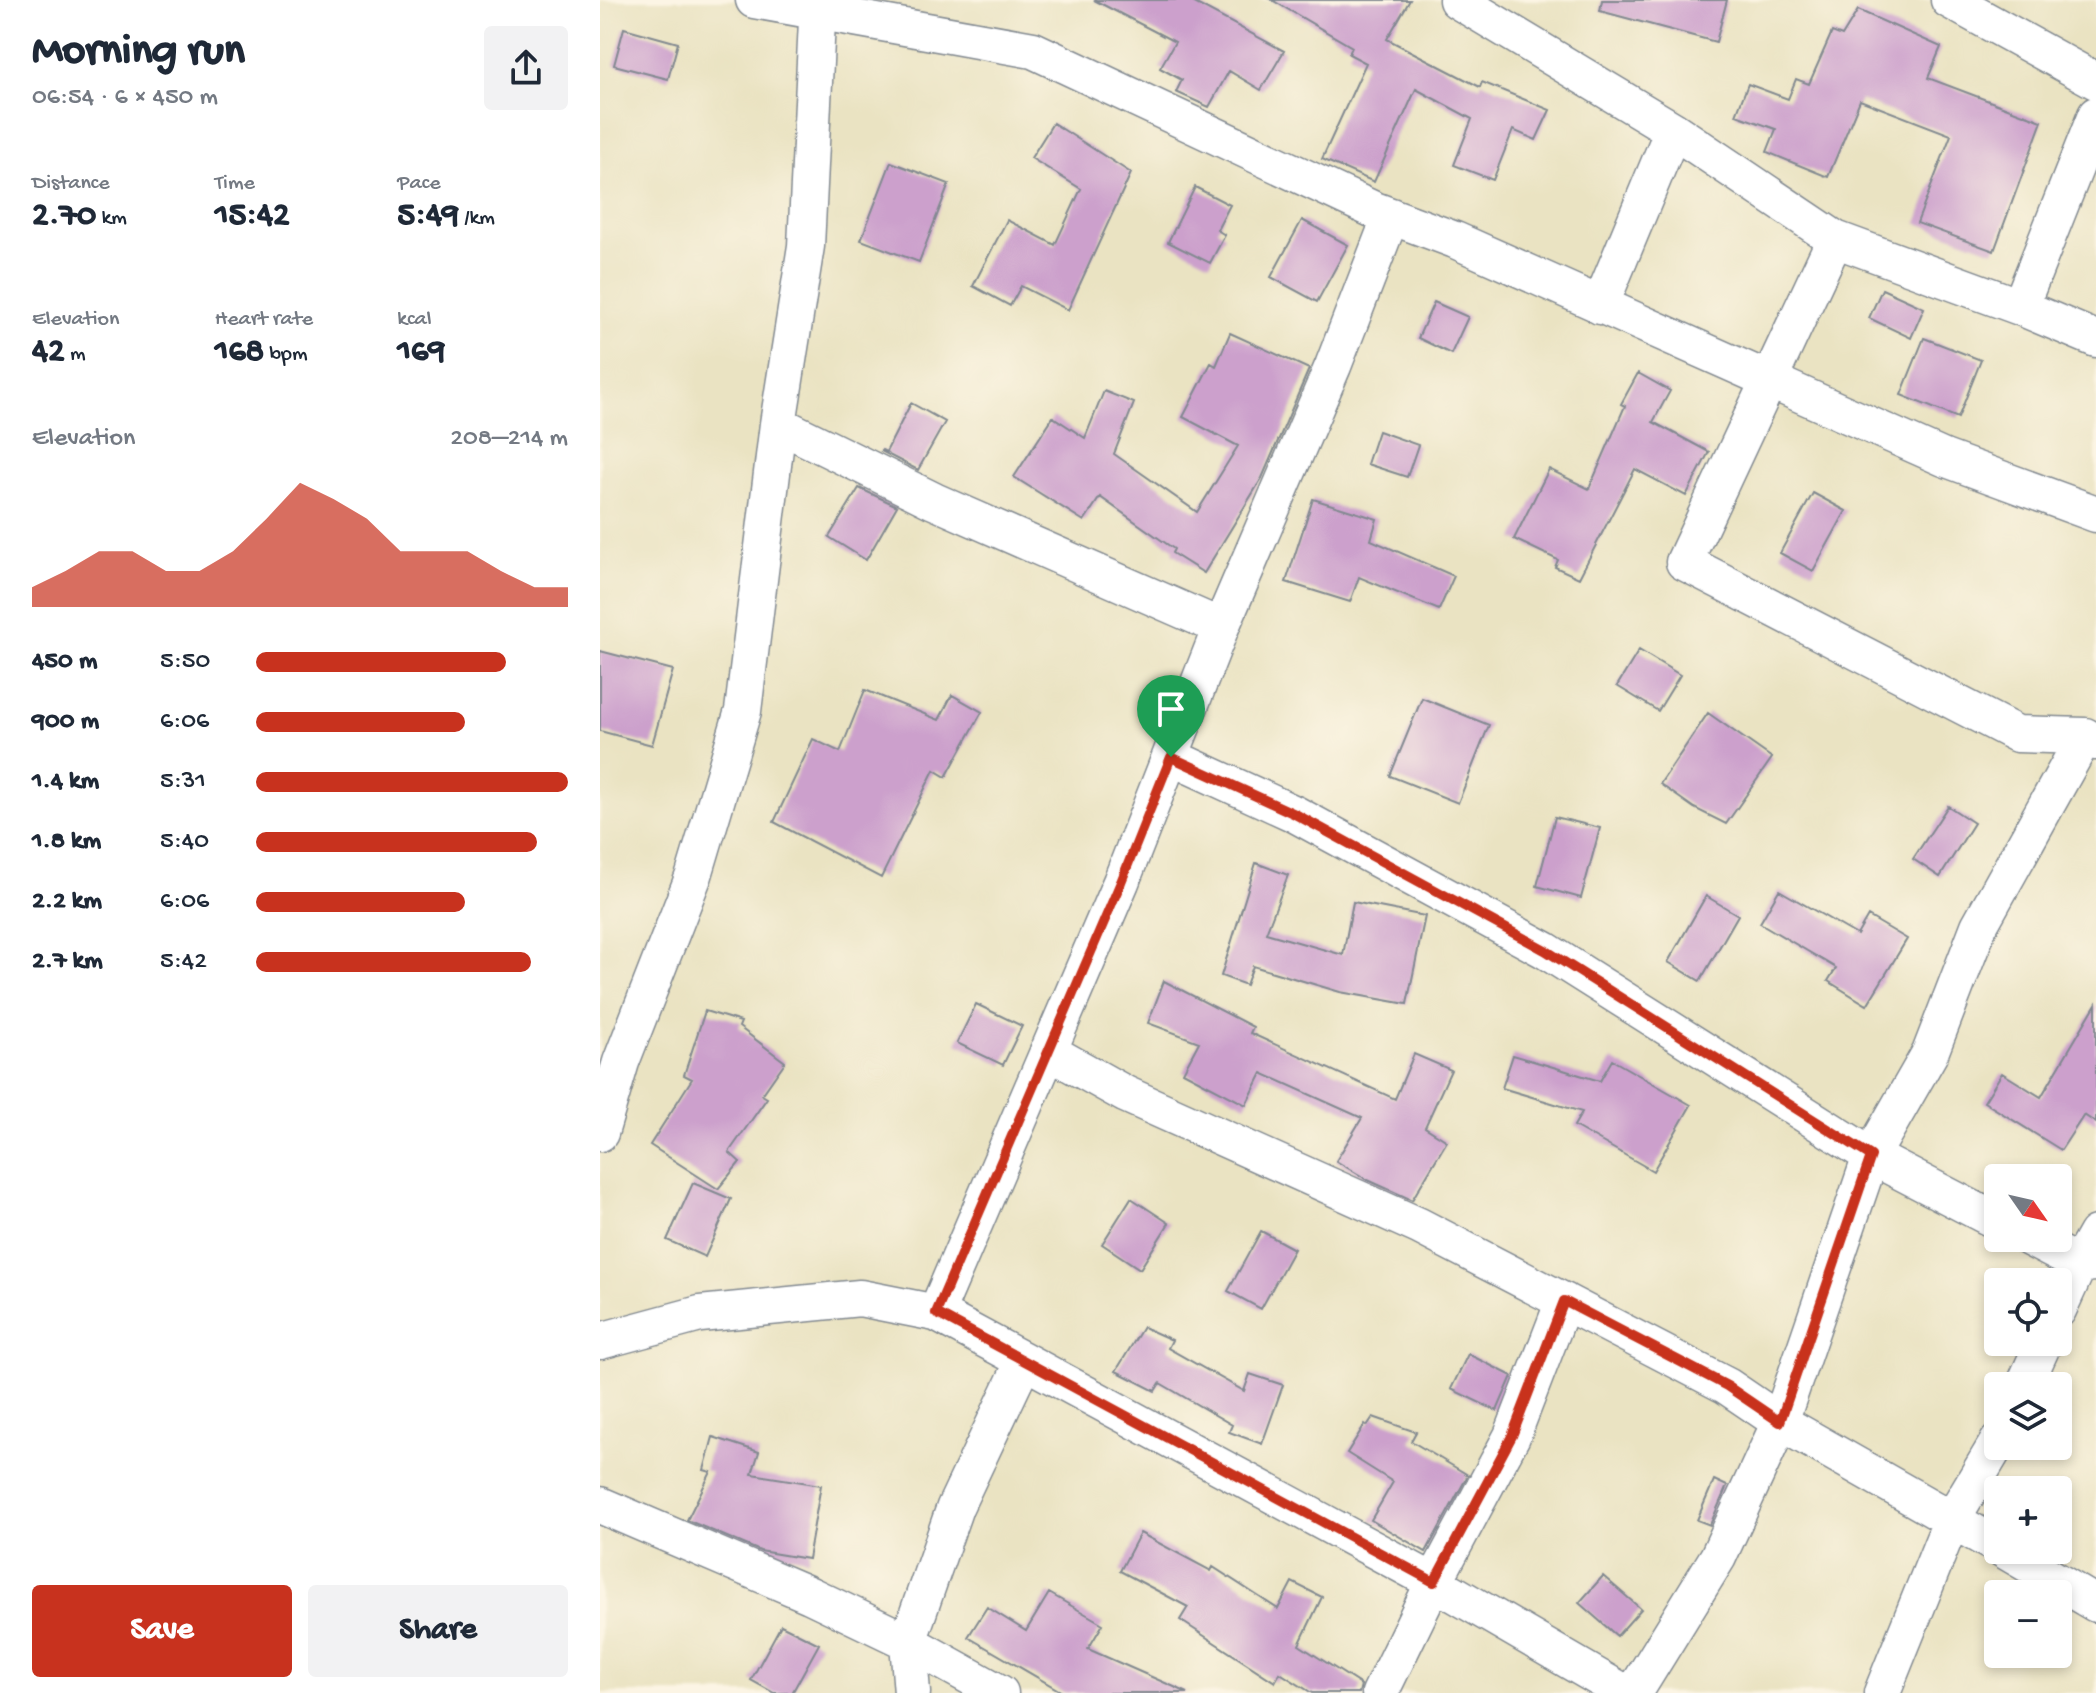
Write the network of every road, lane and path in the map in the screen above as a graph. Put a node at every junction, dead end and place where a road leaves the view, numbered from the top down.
1 (754, 0) edge
2 (1457, 0) edge
3 (1949, 0) edge
4 (818, 6) edge
5 (2096, 81) edge
6 (2096, 115) edge
7 (1673, 130) junction
8 (1391, 216) junction
9 (1835, 239) junction
10 (1600, 306) junction
11 (2020, 307) junction
12 (2096, 339) edge
13 (1768, 380) junction
14 (778, 424) junction
15 (2096, 514) edge
16 (1221, 627) junction
17 (2090, 739) edge
18 (1171, 757) junction
19 (1048, 1051) junction
20 (600, 1133) edge
21 (1871, 1156) junction
22 (1984, 1215) edge
23 (2090, 1253) edge
24 (2072, 1285) edge
25 (1564, 1301) junction
26 (936, 1313) junction
27 (600, 1341) edge
28 (1024, 1361) junction
29 (1780, 1422) junction
30 (1987, 1460) edge
31 (600, 1505) edge
32 (1952, 1519) junction
33 (1984, 1538) edge
34 (2028, 1564) edge
35 (1434, 1582) junction
36 (2096, 1604) edge
37 (908, 1642) junction
38 (912, 1693) edge
39 (1000, 1693) edge
40 (1380, 1693) edge
41 (1625, 1693) edge
42 (1634, 1693) edge
43 (1882, 1693) edge

1 - 4 street
2 - 7 street
3 - 5 street
4 - 8 street
4 - 14 street
6 - 11 street
7 - 9 street
7 - 10 street
8 - 10 street
8 - 16 street
9 - 11 street
9 - 13 street
10 - 13 street
11 - 12 street
13 - 15 street
13 - 17 street
14 - 16 street
14 - 20 street
16 - 18 street
17 - 21 street
18 - 19 street
18 - 21 street
19 - 25 street
19 - 26 street
21 - 22 street
21 - 29 street
23 - 24 street
25 - 29 street
25 - 35 street
26 - 27 street
26 - 28 street
28 - 35 street
28 - 37 street
29 - 32 street
29 - 42 street
30 - 32 street
31 - 37 street
32 - 33 street
32 - 43 street
34 - 36 street
35 - 40 street
35 - 41 street
37 - 38 street
37 - 39 street

